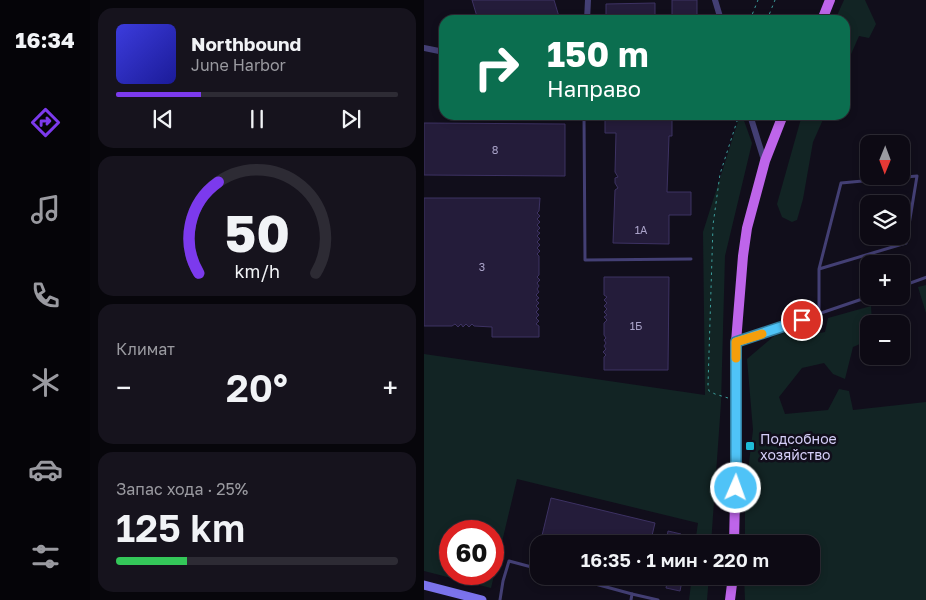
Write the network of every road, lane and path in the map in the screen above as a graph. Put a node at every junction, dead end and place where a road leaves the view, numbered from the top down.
1 (588, 0) edge
2 (715, 0) edge
3 (758, 0) edge
4 (775, 0) edge
5 (830, 0) edge
6 (587, 15) edge
7 (720, 15) edge
8 (752, 15) edge
9 (769, 15) edge
10 (824, 15) edge
11 (424, 48) edge
12 (439, 51) edge
13 (584, 120) edge
14 (737, 120) edge
15 (752, 120) edge
16 (781, 120) edge
17 (765, 161) junction
18 (691, 259) dead end
19 (819, 269) junction
20 (926, 277) edge
21 (910, 283) edge
22 (860, 300) edge
23 (819, 314) junction
24 (736, 342) junction
25 (736, 399) junction
26 (734, 535) edge
27 (530, 567) edge
28 (424, 585) edge
29 (599, 585) edge
30 (732, 585) edge
31 (632, 594) junction
32 (482, 600) edge
33 (500, 600) edge
34 (631, 600) edge
35 (658, 600) edge
36 (730, 600) edge

1 - 6 street
2 - 7 street
3 - 8 path
4 - 9 path
5 - 10 main road
11 - 12 street
13 - 18 lane
14 - 25 path
15 - 17 street
16 - 17 main road
17 - 24 main road
19 - 19 lane
19 - 23 lane
20 - 21 lane
22 - 23 lane
23 - 24 lane
24 - 25 main road
25 - 26 main road
27 - 33 lane
28 - 32 main road
29 - 31 lane
30 - 36 main road
31 - 34 lane
31 - 35 lane

